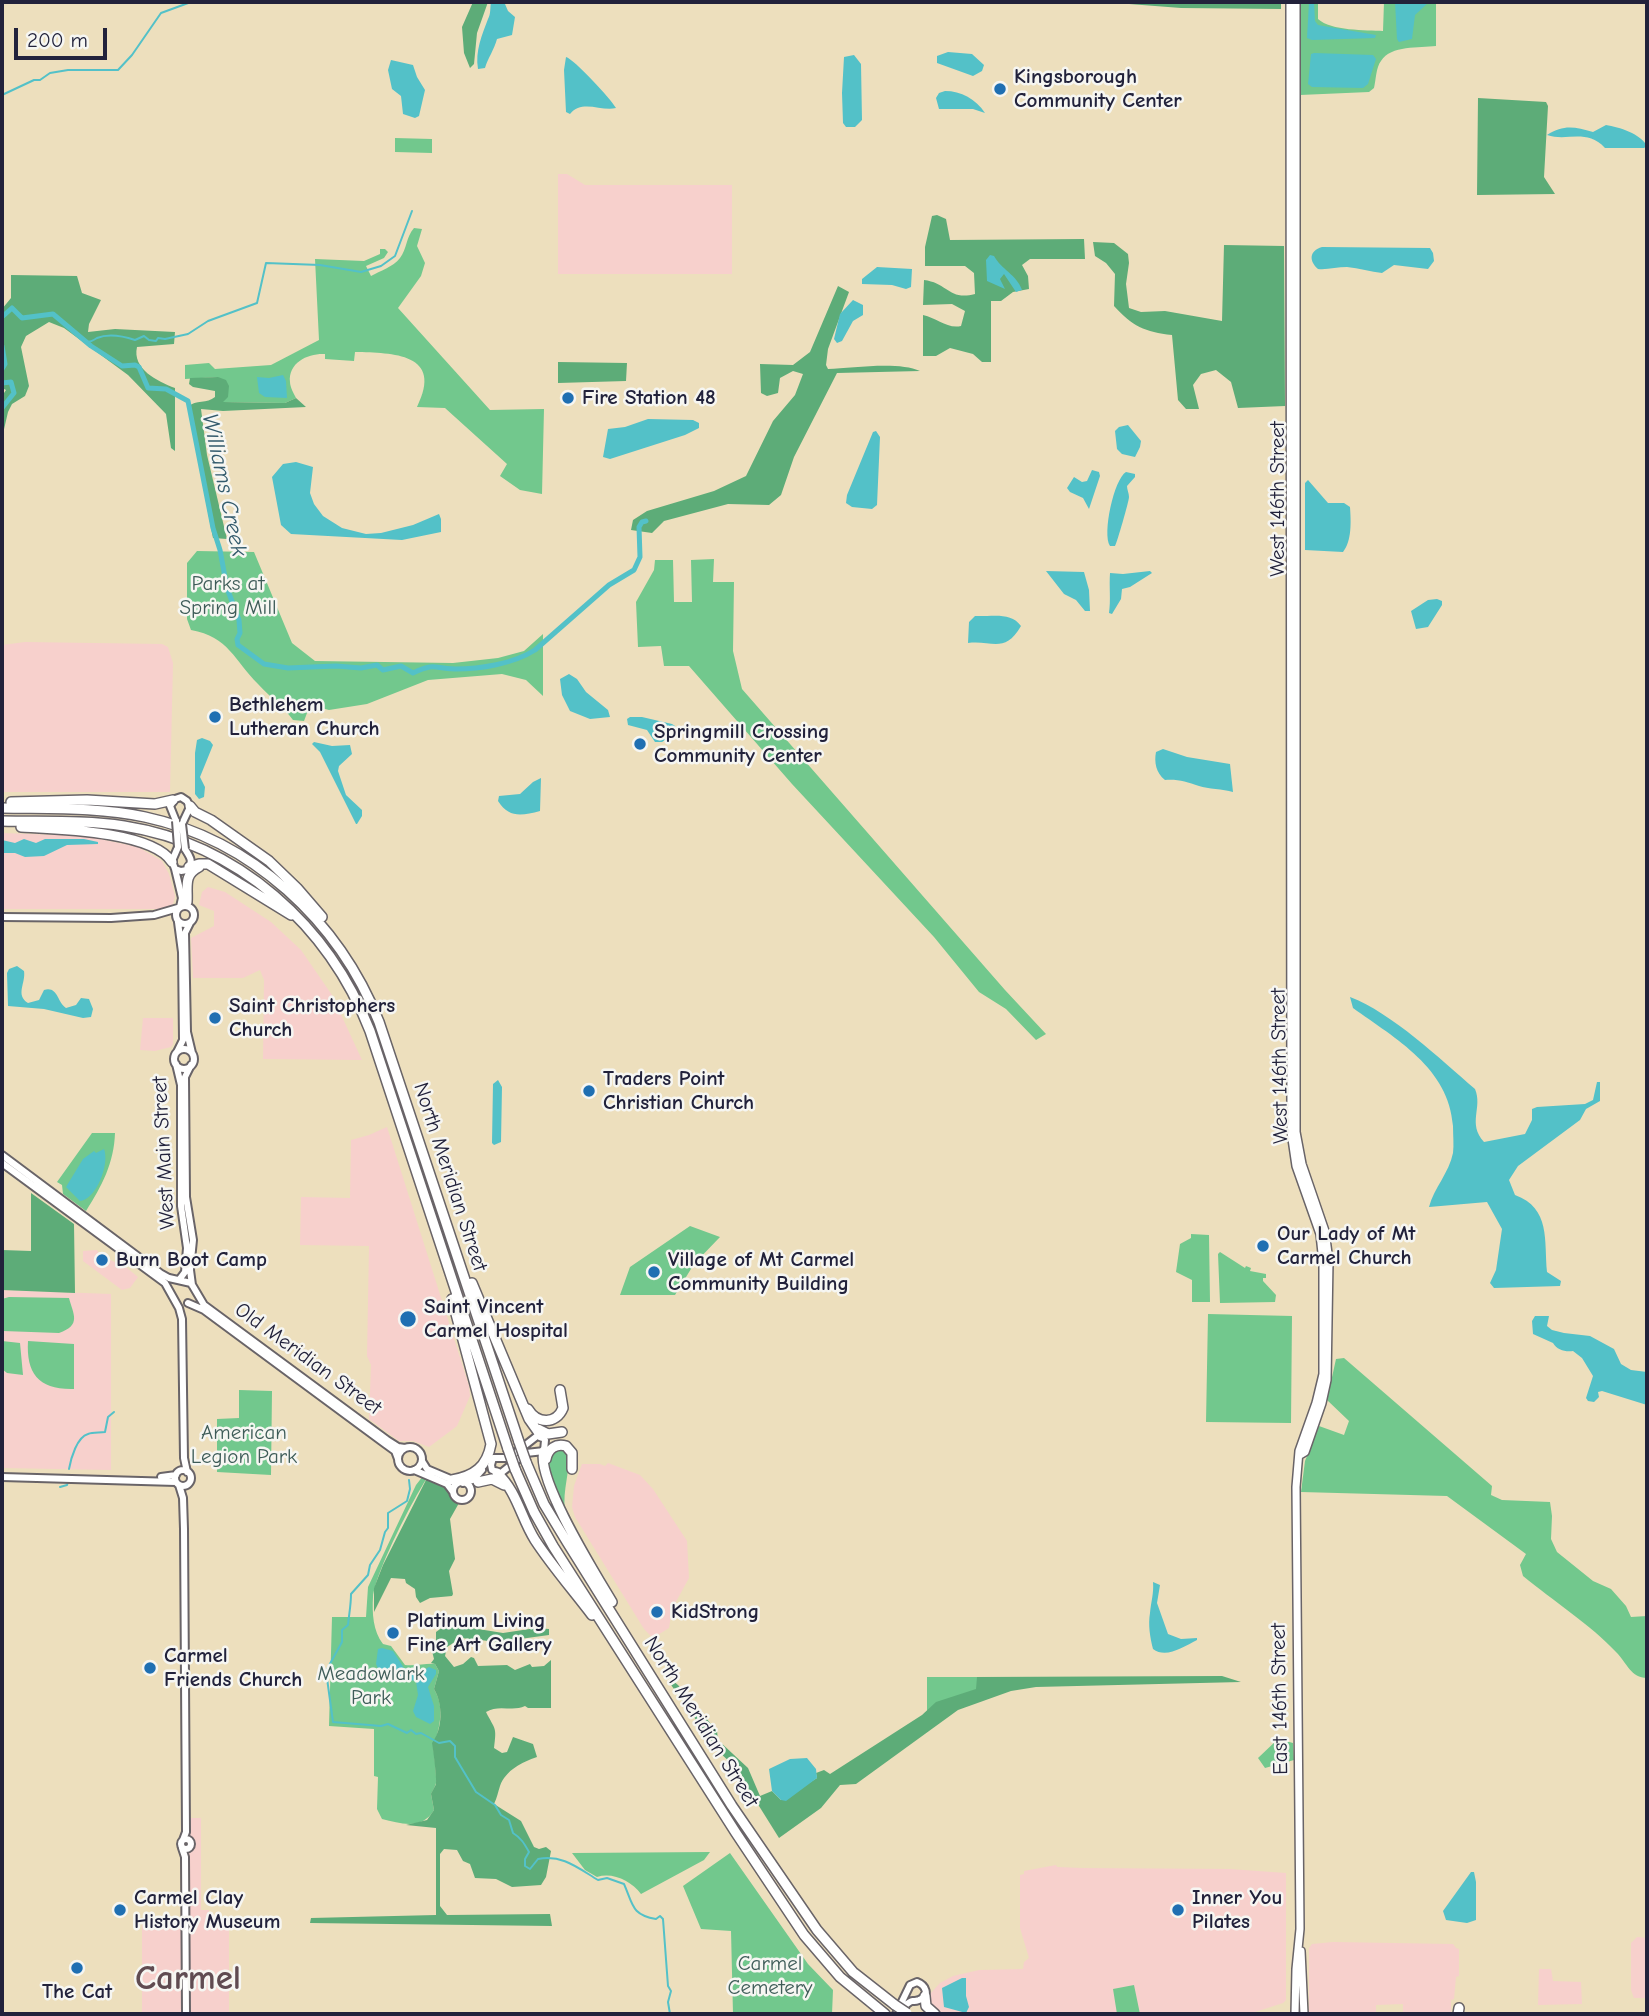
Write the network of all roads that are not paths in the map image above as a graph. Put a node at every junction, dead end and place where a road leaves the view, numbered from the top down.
1 (1290, 2) edge
2 (1296, 2) edge
3 (1293, 401) junction
4 (173, 800) junction
5 (2, 805) edge
6 (190, 806) junction
7 (2, 821) edge
8 (179, 822) junction
9 (2, 827) edge
10 (182, 848) junction
11 (174, 865) junction
12 (211, 865) junction
13 (188, 869) junction
14 (184, 906) junction
15 (154, 915) junction
16 (2, 917) edge
17 (178, 921) junction
18 (304, 922) junction
19 (190, 923) junction
20 (349, 960) junction
21 (177, 1052) junction
22 (192, 1053) junction
23 (176, 1064) junction
24 (191, 1065) junction
25 (2, 1155) edge
26 (2, 1163) edge
27 (448, 1226) junction
28 (436, 1231) junction
29 (180, 1278) junction
30 (193, 1288) junction
31 (170, 1294) junction
32 (176, 1303) junction
33 (188, 1304) junction
34 (196, 1306) junction
35 (183, 1315) junction
36 (560, 1390) dead end
37 (319, 1392) junction
38 (519, 1396) junction
39 (358, 1425) junction
40 (533, 1426) junction
41 (488, 1427) junction
42 (373, 1429) junction
43 (562, 1432) dead end
44 (541, 1436) junction
45 (405, 1448) junction
46 (544, 1451) junction
47 (1300, 1455) joint
48 (493, 1458) junction
49 (398, 1459) junction
50 (421, 1459) junction
51 (572, 1469) dead end
52 (414, 1470) junction
53 (497, 1473) junction
54 (2, 1476) edge
55 (181, 1478) junction
56 (548, 1478) junction
57 (459, 1482) junction
58 (478, 1482) junction
59 (453, 1492) junction
60 (470, 1492) junction
61 (517, 1503) junction
62 (625, 1658) junction
63 (650, 1671) junction
64 (1300, 1943) junction
65 (907, 1993) junction
66 (925, 1996) junction
67 (915, 2001) junction
68 (903, 2012) edge
69 (186, 2014) edge
70 (885, 2014) edge
71 (934, 2014) edge
72 (1294, 2014) edge
73 (1304, 2014) edge

1 - 3 main road, West 146th Street
2 - 3 main road, West 146th Street
3 - 47 main road, West 146th Street
4 - 5 highway
4 - 6 main road
4 - 8 main road
5 - 20 highway, North Meridian Street
6 - 8 main road
6 - 20 highway
7 - 18 highway
8 - 10 main road, bridge
9 - 11 highway
10 - 11 main road
10 - 13 main road
11 - 13 main road
11 - 14 main road
12 - 13 highway
12 - 14 highway
12 - 18 highway
13 - 14 main road
14 - 15 main road
14 - 17 main road
14 - 19 main road
15 - 16 main road
15 - 17 main road
17 - 19 main road
17 - 21 main road, West Main Street
18 - 28 highway
19 - 22 main road, West Main Street
20 - 27 highway, North Meridian Street
21 - 22 main road
21 - 23 main road
22 - 24 main road
23 - 24 main road
23 - 29 main road, West Main Street
24 - 30 main road, West Main Street
25 - 29 main road
26 - 31 main road
27 - 38 highway
27 - 63 highway, North Meridian Street, bridge
28 - 41 highway
28 - 62 highway, North Meridian Street, bridge
29 - 30 main road
29 - 31 main road
30 - 33 main road
30 - 37 main road, Old Meridian Street
31 - 32 main road
32 - 33 main road
32 - 35 main road
33 - 34 main road, Old Meridian Street
33 - 35 main road
34 - 35 main road
34 - 37 main road, Old Meridian Street
35 - 55 main road
36 - 38 highway
37 - 39 main road, Old Meridian Street
37 - 42 main road, Old Meridian Street
38 - 40 highway
39 - 42 main road
39 - 49 main road, Old Meridian Street
40 - 43 highway
40 - 44 highway
41 - 48 highway
41 - 57 highway
42 - 45 main road, Old Meridian Street
44 - 46 main road
44 - 48 main road
45 - 49 main road
45 - 50 main road
46 - 53 main road
46 - 56 highway
47 - 64 main road, East 146th Street
48 - 53 main road
48 - 57 main road
49 - 52 main road
50 - 52 main road
50 - 57 main road
51 - 56 highway
52 - 59 main road
53 - 58 main road
53 - 61 highway
54 - 55 main road
55 - 69 main road
56 - 63 highway
57 - 59 main road
57 - 60 main road
58 - 60 main road
58 - 61 highway
59 - 60 main road
61 - 62 highway
62 - 70 highway, North Meridian Street
63 - 68 highway, North Meridian Street
64 - 72 main road, East 146th Street
64 - 73 main road, East 146th Street
65 - 66 main road
65 - 67 main road
65 - 68 main road
66 - 67 main road
66 - 71 highway
67 - 68 main road

